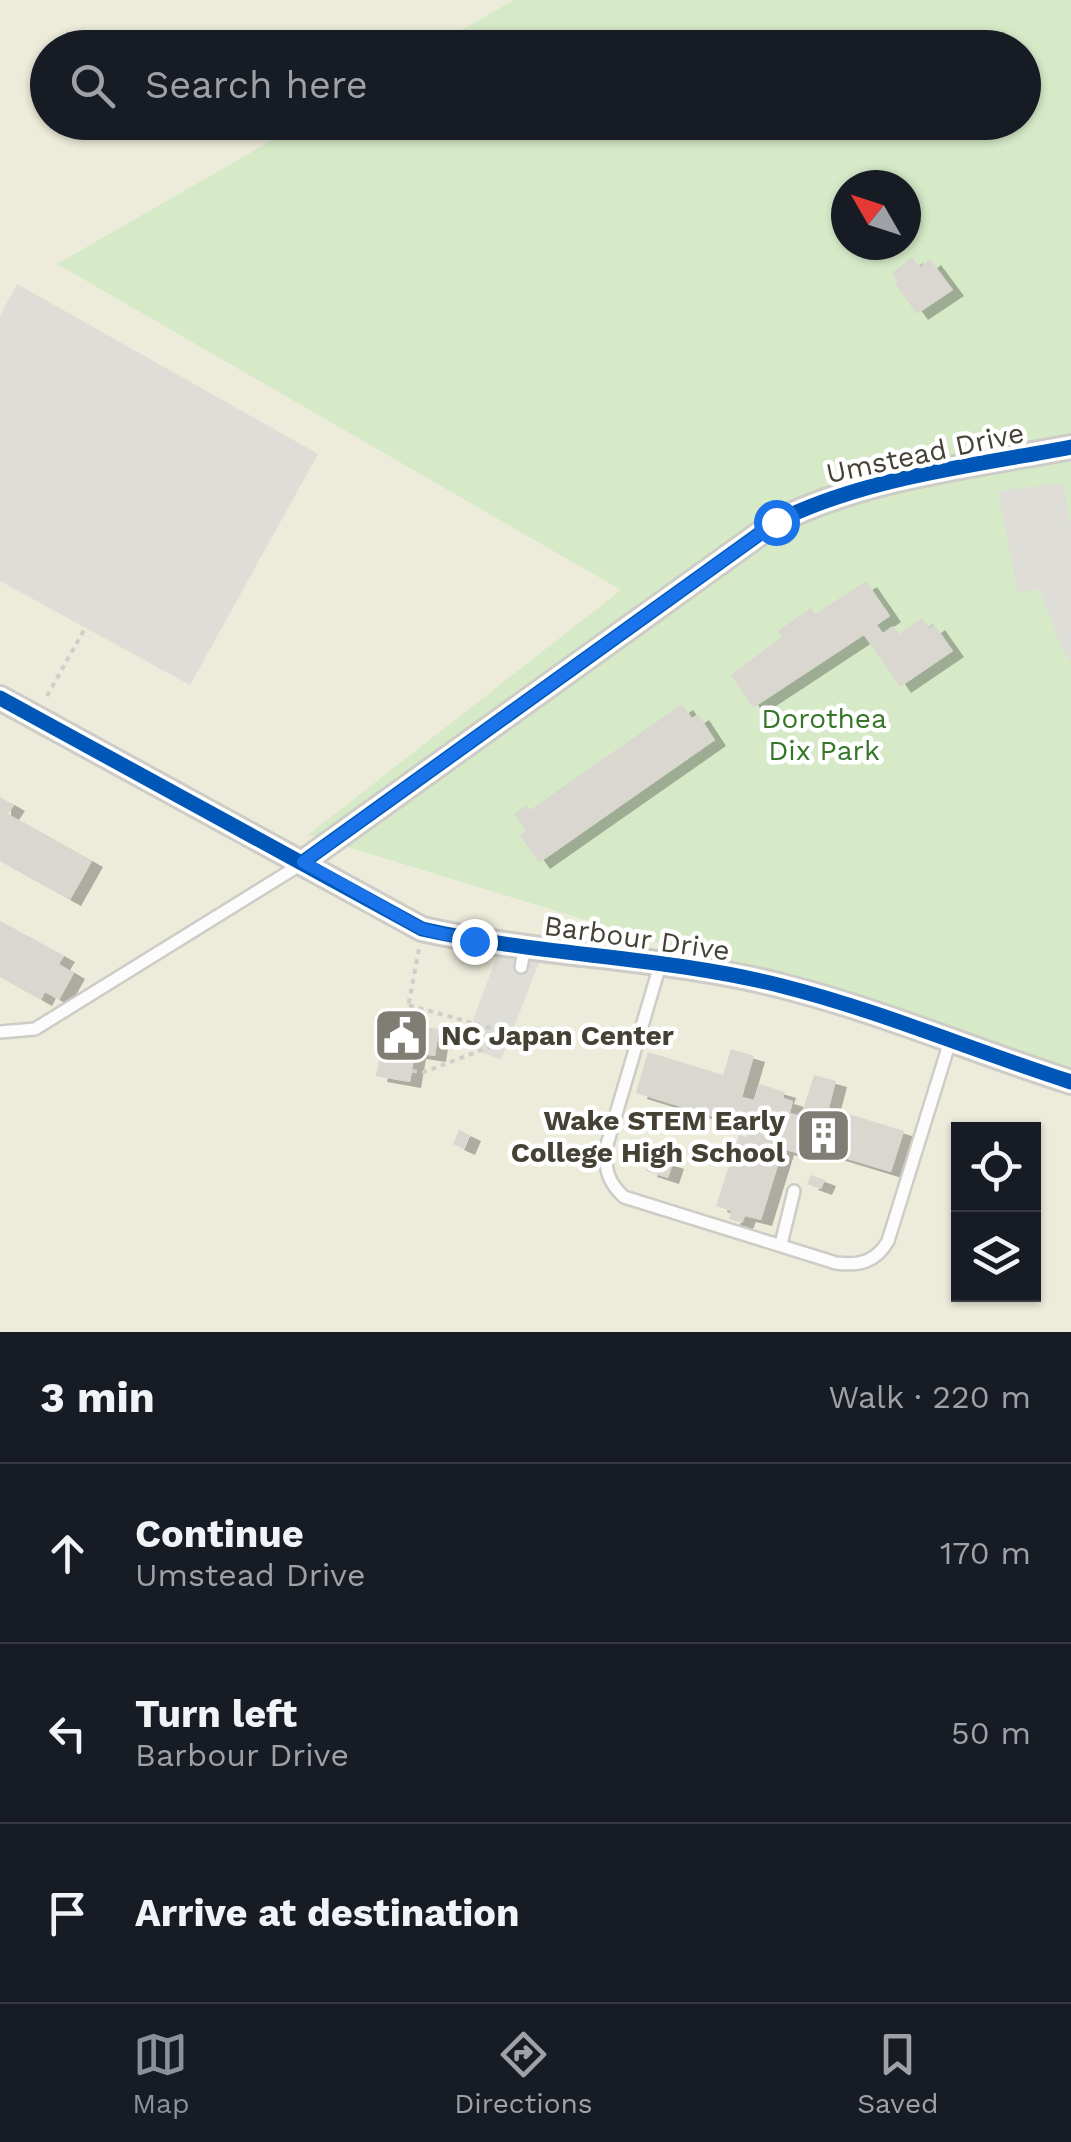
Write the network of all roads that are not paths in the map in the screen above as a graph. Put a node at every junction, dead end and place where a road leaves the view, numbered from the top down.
1 (1071, 447) edge
2 (0, 698) edge
3 (303, 862) junction
4 (660, 965) junction
5 (0, 1032) edge
6 (951, 1038) junction
7 (1071, 1082) edge
8 (794, 1191) dead end
9 (780, 1244) junction

1 - 3 street, Umstead Drive
2 - 3 street, Barbour Drive
3 - 4 street, Barbour Drive
3 - 5 lane
4 - 6 street, Barbour Drive
4 - 9 lane
6 - 7 street, Barbour Drive
6 - 9 lane
8 - 9 lane

